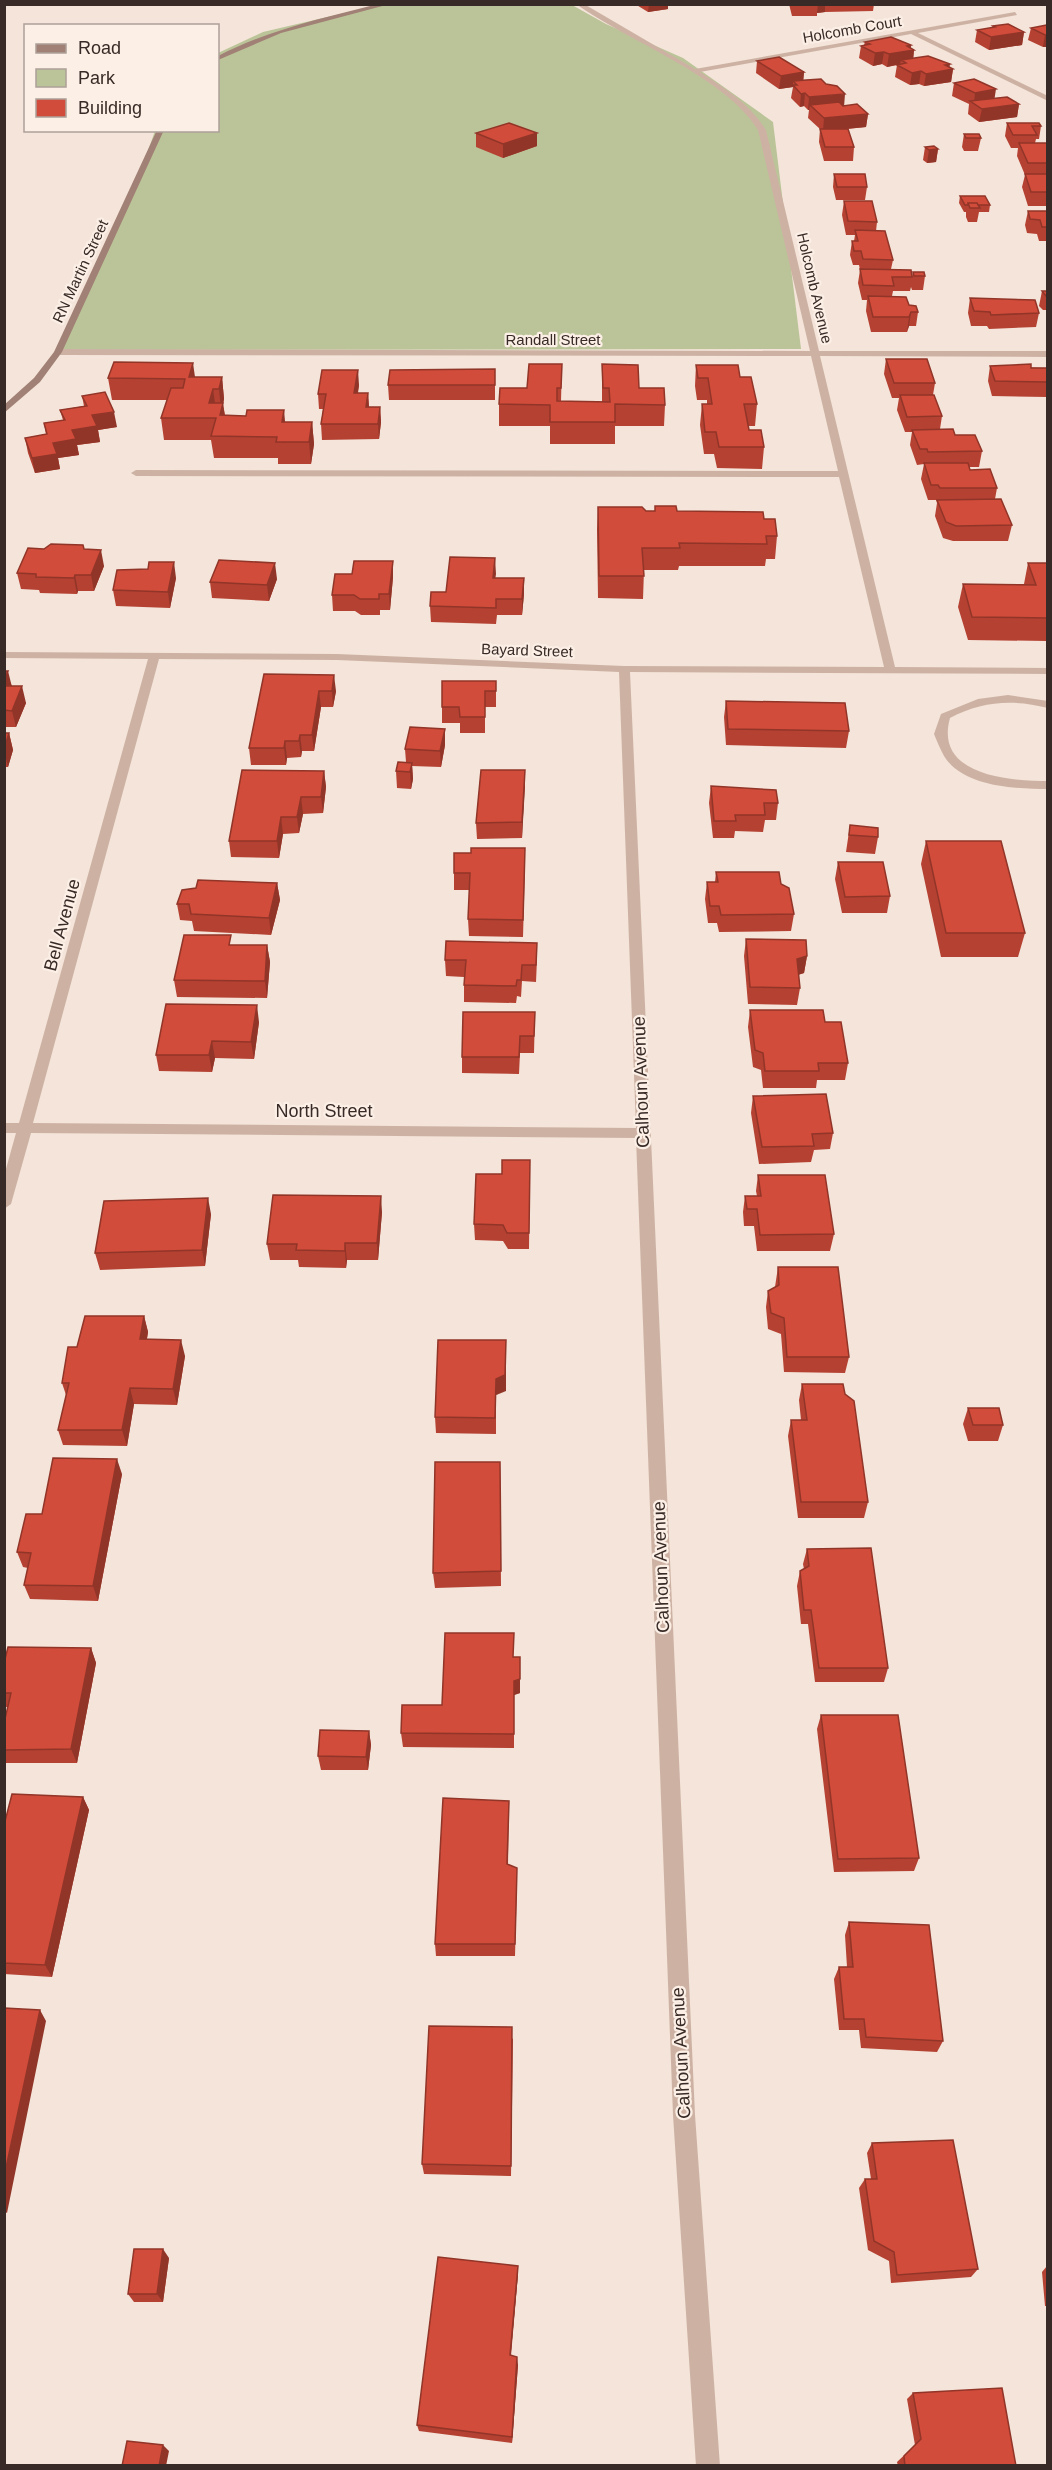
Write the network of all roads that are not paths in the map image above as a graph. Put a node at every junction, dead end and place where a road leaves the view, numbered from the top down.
1 (387, 4) edge
2 (579, 4) edge
3 (1015, 14) dead end
4 (911, 32) junction
5 (219, 57) edge
6 (694, 71) junction
7 (1047, 99) edge
8 (160, 132) edge
9 (57, 352) junction
10 (815, 353) junction
11 (1047, 354) edge
12 (4, 410) edge
13 (136, 473) dead end
14 (844, 474) junction
15 (4, 655) edge
16 (155, 655) junction
17 (624, 669) junction
18 (890, 670) junction
19 (1047, 671) edge
20 (1047, 705) edge
21 (1047, 785) edge
22 (4, 1128) edge
23 (25, 1128) junction
24 (643, 1133) junction
25 (4, 1203) edge
26 (708, 2466) edge

1 - 5 street
2 - 6 street, Holcomb Avenue
3 - 4 street, Holcomb Court
4 - 6 street, Holcomb Court
4 - 7 street
6 - 10 street, Holcomb Avenue
8 - 9 street, RN Martin Street
9 - 10 street, Randall Street
9 - 12 street, RN Martin Street
10 - 11 street, Randall Street
10 - 14 street, Holcomb Avenue
13 - 14 street
14 - 18 street, Holcomb Avenue
15 - 16 street, Bayard Street
16 - 17 street, Bayard Street
16 - 23 street, Bell Avenue
17 - 18 street, Bayard Street
17 - 24 street, Calhoun Avenue
18 - 19 street, Bayard Street
20 - 21 street
22 - 23 street, North Street
23 - 24 street, North Street
23 - 25 street, Bell Avenue
24 - 26 street, Calhoun Avenue

